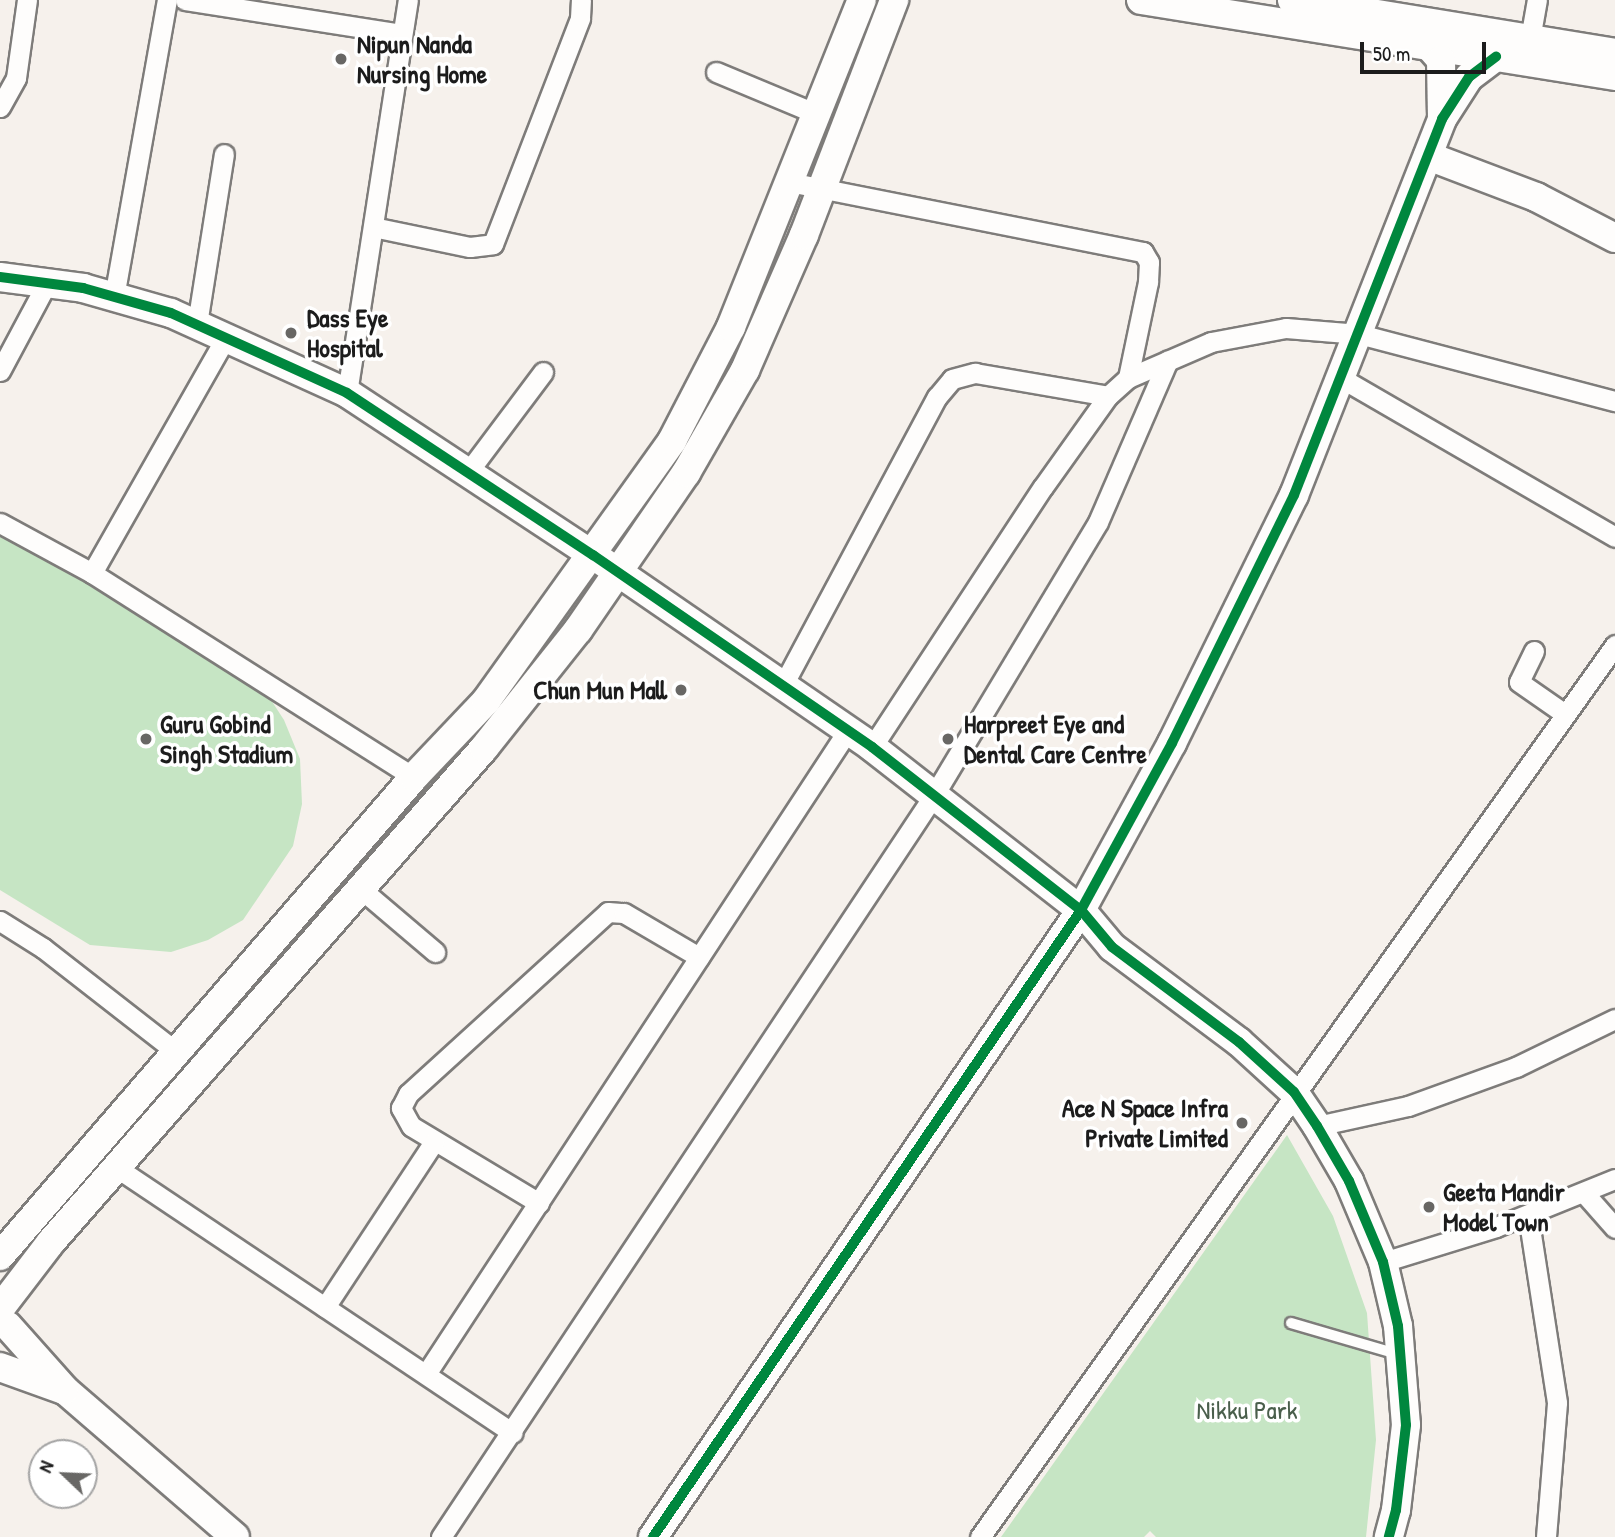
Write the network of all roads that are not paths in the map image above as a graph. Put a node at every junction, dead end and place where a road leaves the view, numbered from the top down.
1 (27, 0) edge
2 (167, 0) edge
3 (185, 0) edge
4 (408, 0) edge
5 (581, 0) edge
6 (862, 0) edge
7 (894, 0) edge
8 (1141, 0) edge
9 (1292, 0) edge
10 (1537, 0) edge
11 (401, 34) junction
12 (1530, 39) junction
13 (1429, 46) junction
14 (1615, 53) edge
15 (1496, 57) junction
16 (716, 72) dead end
17 (1615, 76) edge
18 (0, 107) edge
19 (817, 114) junction
20 (1442, 119) junction
21 (223, 154) dead end
22 (1428, 156) junction
23 (789, 182) junction
24 (822, 188) junction
25 (373, 227) junction
26 (1615, 238) edge
27 (0, 277) edge
28 (46, 285) junction
29 (114, 297) junction
30 (197, 324) junction
31 (1359, 334) junction
32 (227, 335) junction
33 (1168, 360) junction
34 (0, 371) edge
35 (543, 372) dead end
36 (1128, 378) junction
37 (1341, 378) junction
38 (346, 393) junction
39 (1108, 396) junction
40 (1615, 401) edge
41 (468, 472) junction
42 (0, 523) edge
43 (1615, 537) edge
44 (593, 555) junction
45 (618, 572) junction
46 (92, 573) junction
47 (1615, 645) edge
48 (1534, 651) dead end
49 (783, 685) junction
50 (1565, 714) junction
51 (848, 730) junction
52 (872, 747) junction
53 (414, 778) junction
54 (934, 796) junction
55 (362, 890) junction
56 (1081, 911) junction
57 (0, 921) edge
58 (435, 953) dead end
59 (699, 957) junction
60 (1615, 1019) edge
61 (179, 1054) junction
62 (1294, 1092) junction
63 (133, 1107) junction
64 (156, 1122) junction
65 (1317, 1126) junction
66 (434, 1142) junction
67 (117, 1168) junction
68 (1615, 1179) edge
69 (1585, 1194) junction
70 (539, 1202) junction
71 (1528, 1215) junction
72 (1615, 1228) edge
73 (0, 1256) edge
74 (1383, 1262) junction
75 (325, 1307) junction
76 (3, 1312) edge
77 (1291, 1323) dead end
78 (0, 1353) edge
79 (1401, 1355) junction
80 (0, 1367) edge
81 (426, 1374) junction
82 (66, 1391) junction
83 (513, 1433) junction
84 (235, 1537) edge
85 (441, 1537) edge
86 (653, 1537) edge
87 (980, 1537) edge
88 (1389, 1537) edge
89 (1546, 1537) edge

1 - 18 street
2 - 29 street
3 - 11 street
4 - 11 street
5 - 25 street
6 - 19 street
7 - 24 street
8 - 13 street
9 - 12 street
10 - 12 street
11 - 25 street
12 - 14 street
13 - 15 street
13 - 20 street
15 - 17 street
15 - 20 street
16 - 19 street
19 - 23 street
20 - 22 street
21 - 30 street
22 - 26 street
22 - 31 street
23 - 24 street
23 - 44 street
24 - 36 street
24 - 45 street
25 - 38 street
27 - 28 street
28 - 29 street
28 - 34 street
29 - 30 street
30 - 32 street
31 - 33 street
31 - 37 street
31 - 40 street
32 - 38 street
32 - 46 street
33 - 36 street
33 - 54 street
35 - 41 street
36 - 39 street
37 - 43 street
37 - 56 street
38 - 41 street
39 - 49 street
39 - 52 street
41 - 44 street
42 - 46 street
44 - 45 street
44 - 53 street
45 - 49 street
45 - 55 street
46 - 53 street
47 - 50 street
48 - 50 street
49 - 51 street
50 - 62 street
51 - 52 street
51 - 59 street
52 - 54 street
53 - 61 street
54 - 56 street
54 - 83 street
55 - 58 street
55 - 64 street
56 - 62 street
56 - 86 street
57 - 61 street
59 - 66 street
59 - 70 street
60 - 65 street
61 - 63 street
62 - 65 street
62 - 87 street
63 - 64 street
63 - 73 street
64 - 67 street
65 - 74 street
66 - 70 street
66 - 75 street
67 - 75 street
67 - 76 street
68 - 69 street
69 - 71 street
69 - 72 street
70 - 81 street
71 - 74 street
71 - 89 street
74 - 79 street
75 - 81 street
76 - 78 street
76 - 82 street
77 - 79 lane
79 - 88 street
80 - 82 street
81 - 83 street
82 - 84 street
83 - 85 street

